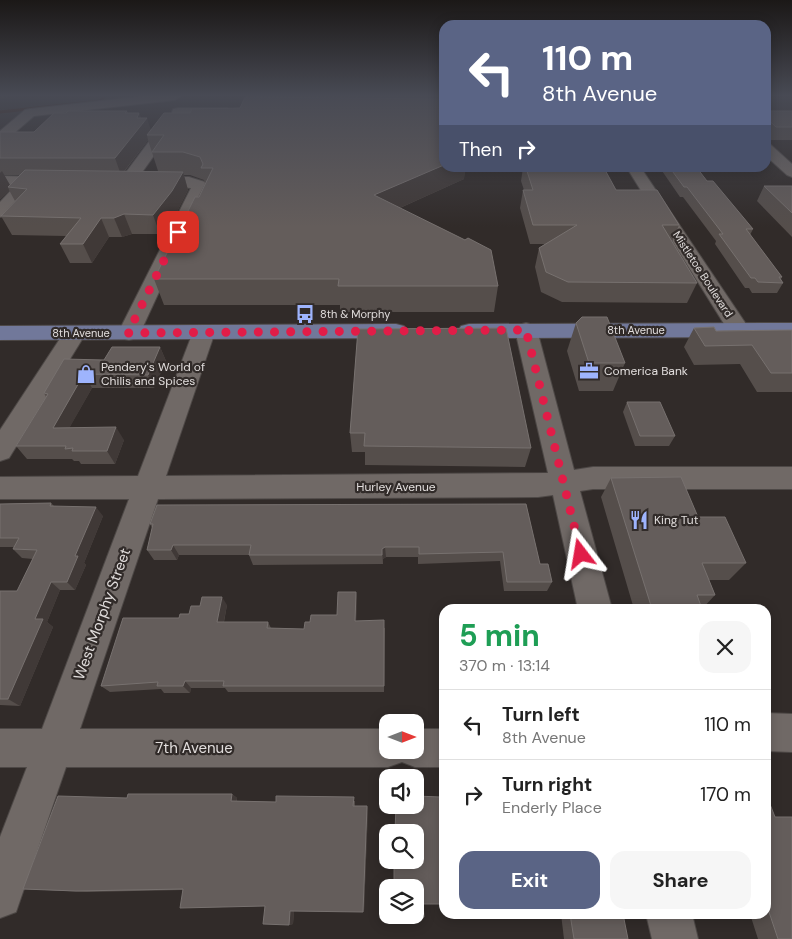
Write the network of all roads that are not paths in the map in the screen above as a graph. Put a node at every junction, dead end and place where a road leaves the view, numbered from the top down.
1 (158, 140) edge
2 (771, 148) edge
3 (783, 148) dead end
4 (771, 153) edge
5 (637, 172) edge
6 (792, 172) edge
7 (0, 181) edge
8 (29, 181) junction
9 (68, 182) edge
10 (107, 182) edge
11 (127, 182) junction
12 (0, 212) edge
13 (526, 330) junction
14 (739, 330) junction
15 (792, 330) edge
16 (446, 331) edge
17 (204, 332) junction
18 (420, 332) edge
19 (0, 333) edge
20 (75, 333) junction
21 (128, 333) junction
22 (0, 451) edge
23 (792, 478) edge
24 (563, 482) junction
25 (148, 487) junction
26 (0, 488) edge
27 (594, 604) edge
28 (771, 732) edge
29 (792, 733) edge
30 (0, 748) edge
31 (54, 748) junction
32 (379, 748) edge
33 (424, 748) edge
34 (439, 748) edge
35 (0, 896) edge
36 (670, 919) edge
37 (675, 939) edge

1 - 11 street
2 - 3 street
4 - 6 street
5 - 14 street, Mistletoe Boulevard
7 - 8 street
8 - 9 street
8 - 12 street
10 - 11 street
11 - 21 street
13 - 14 main road, 8th Avenue
13 - 16 main road, 8th Avenue
13 - 24 street
14 - 15 main road, 8th Avenue
17 - 18 main road, 8th Avenue
17 - 21 main road, 8th Avenue
17 - 25 street, West Morphy Street
19 - 20 main road, 8th Avenue
20 - 21 main road, 8th Avenue
20 - 22 street
23 - 24 street, Hurley Avenue
24 - 25 street, Hurley Avenue
24 - 27 street
25 - 26 street, Hurley Avenue
25 - 31 street, West Morphy Street
28 - 29 street
30 - 31 street, 7th Avenue
31 - 32 street, 7th Avenue
31 - 35 street, West Morphy Street
33 - 34 street
36 - 37 street

